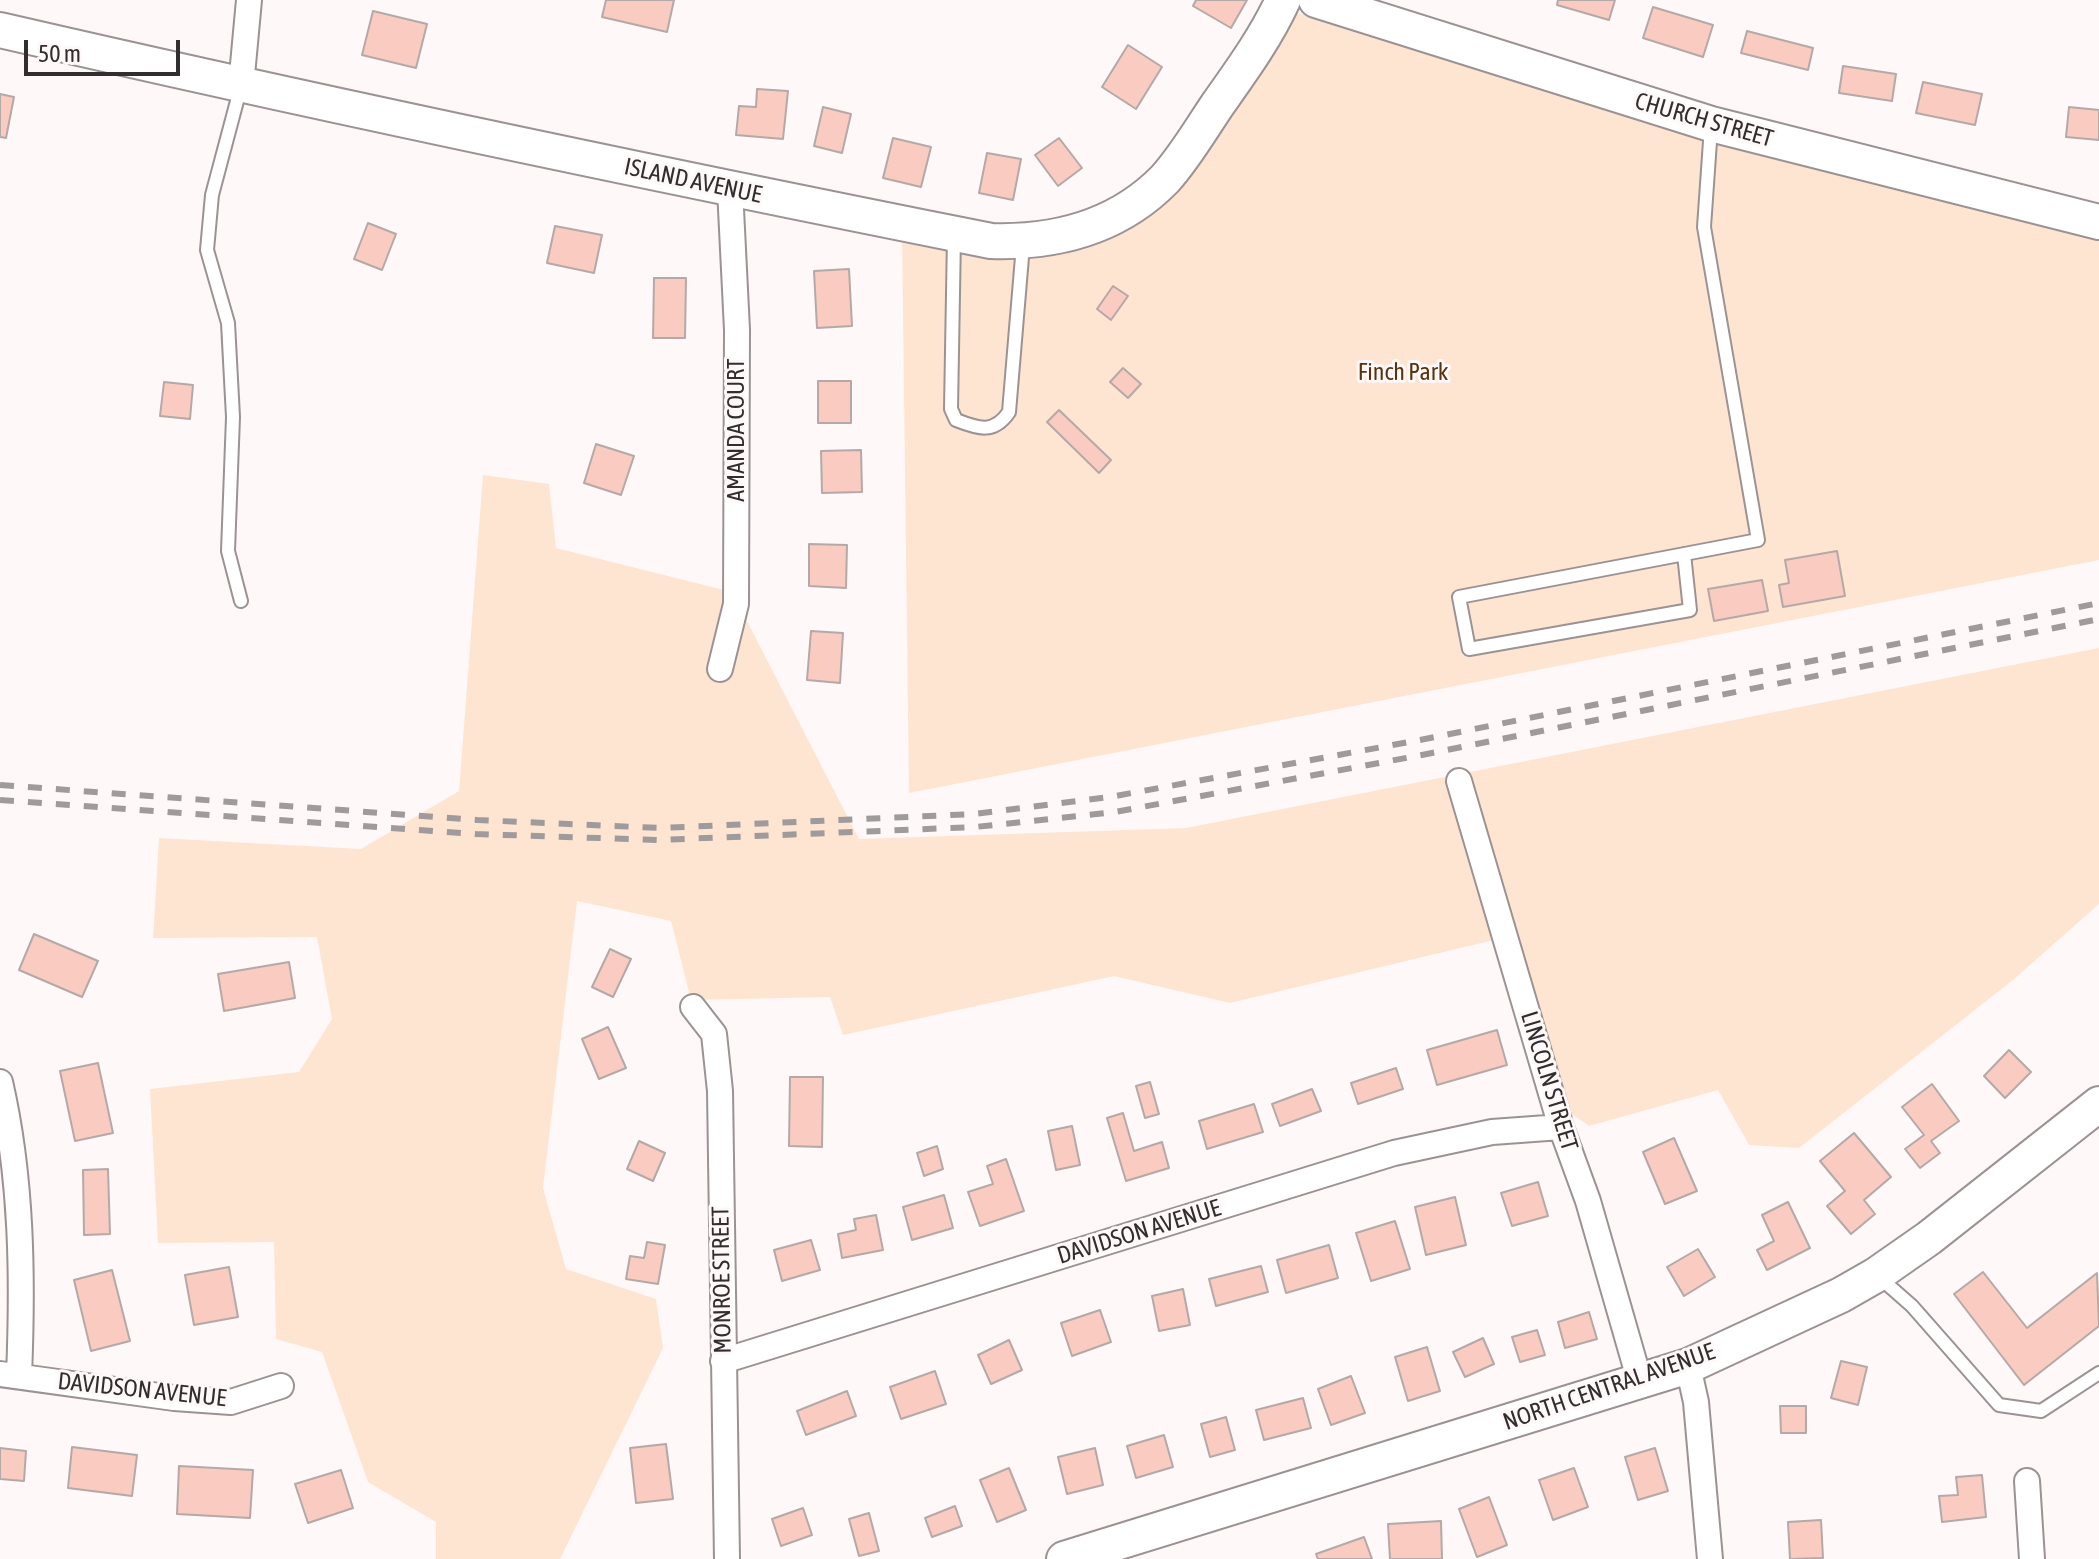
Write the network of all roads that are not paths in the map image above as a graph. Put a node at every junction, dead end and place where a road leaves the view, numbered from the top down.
1 (249, 0) edge
2 (1283, 0) edge
3 (1316, 0) edge
4 (0, 30) edge
5 (241, 86) junction
6 (1711, 124) junction
7 (730, 189) junction
8 (2099, 203) edge
9 (2038, 207) junction
10 (2099, 222) edge
11 (954, 233) junction
12 (1023, 242) junction
13 (1684, 554) junction
14 (241, 601) dead end
15 (720, 669) dead end
16 (1459, 781) dead end
17 (693, 1007) dead end
18 (0, 1082) edge
19 (2099, 1104) edge
20 (1561, 1127) junction
21 (1876, 1275) junction
22 (723, 1361) junction
23 (1688, 1366) junction
24 (2099, 1373) edge
25 (9, 1375) edge
26 (1640, 1382) junction
27 (281, 1386) dead end
28 (2027, 1481) dead end
29 (727, 1559) edge
30 (1064, 1559) edge
31 (1710, 1559) edge
32 (2032, 1559) edge

1 - 5 street
2 - 12 street, ISLAND AVENUE
3 - 6 street, CHURCH STREET
4 - 5 street, ISLAND AVENUE
5 - 7 street, ISLAND AVENUE
5 - 14 lane
6 - 9 street, CHURCH STREET
6 - 13 lane
7 - 11 street, ISLAND AVENUE
7 - 15 street, AMANDA COURT
8 - 9 street, CHURCH STREET
9 - 10 street
11 - 12 street, ISLAND AVENUE
11 - 12 lane
13 - 13 lane
16 - 20 street, LINCOLN STREET
17 - 22 street, MONROE STREET
18 - 25 street
19 - 21 street, NORTH CENTRAL AVENUE
20 - 22 street, DAVIDSON AVENUE
20 - 26 street, LINCOLN STREET
21 - 23 street, NORTH CENTRAL AVENUE
21 - 24 lane
22 - 29 street, MONROE STREET
23 - 26 street, NORTH CENTRAL AVENUE
23 - 31 street
25 - 27 street, DAVIDSON AVENUE
26 - 30 street, NORTH CENTRAL AVENUE
28 - 32 street

